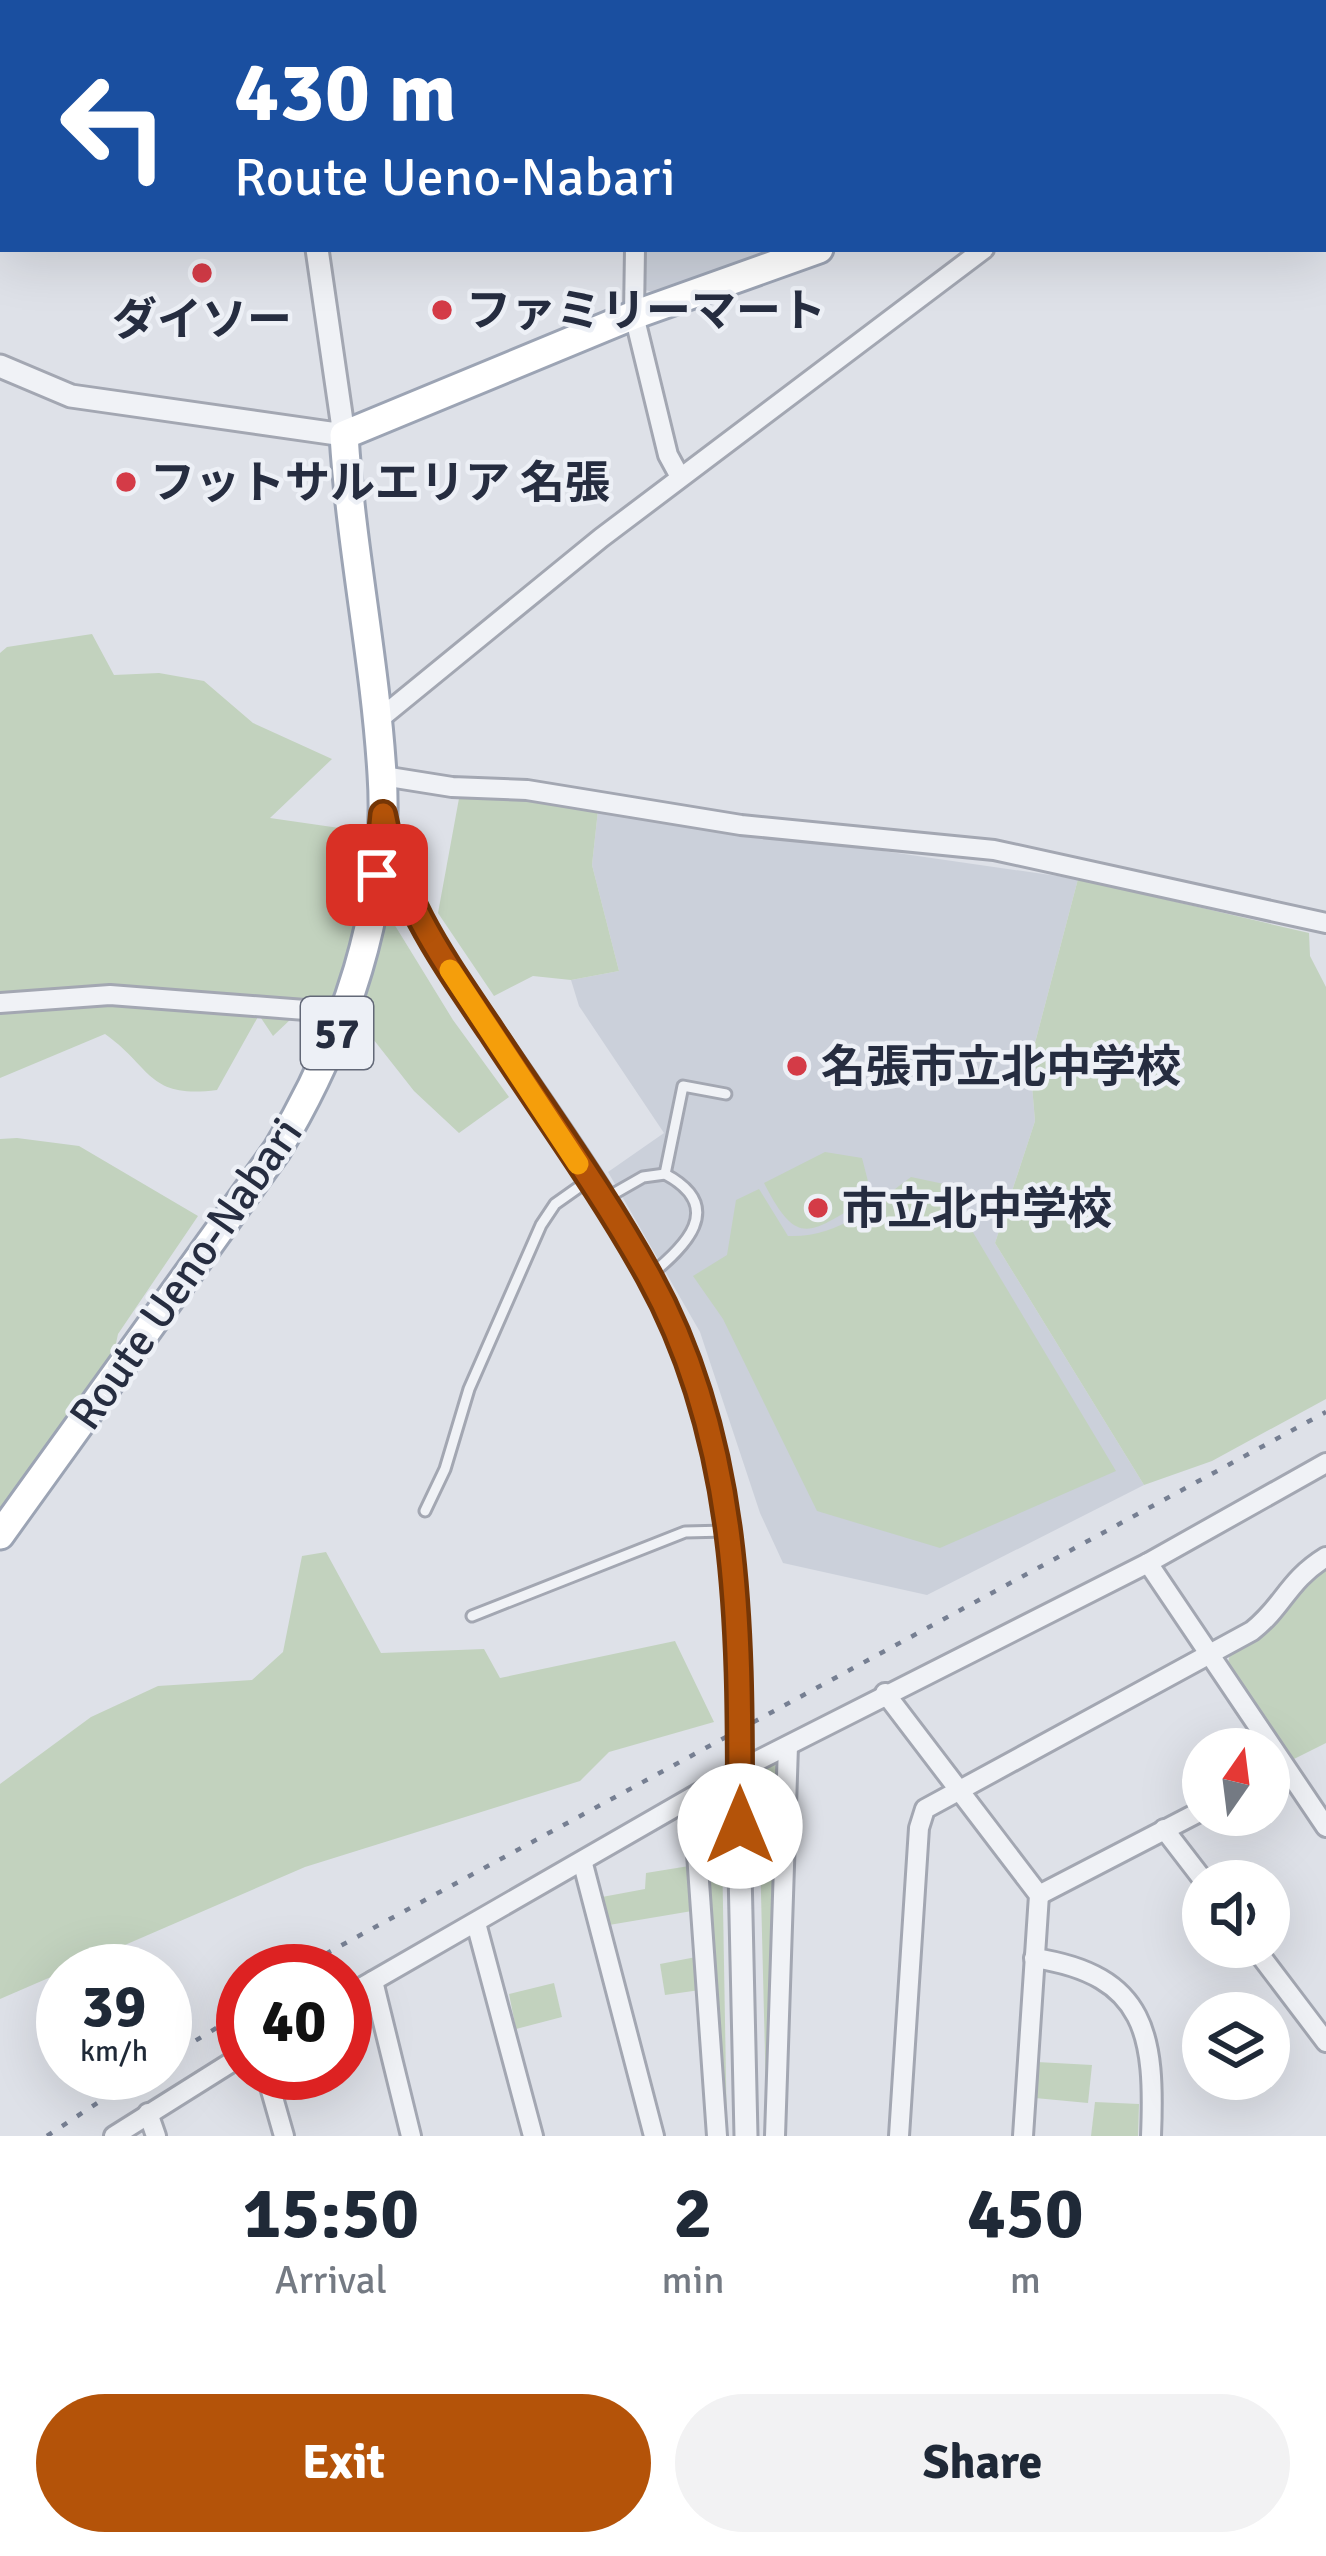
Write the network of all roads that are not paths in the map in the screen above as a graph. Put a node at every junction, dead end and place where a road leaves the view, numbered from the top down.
1 (317, 252) edge
2 (634, 252) edge
3 (811, 252) edge
4 (980, 252) edge
5 (634, 316) junction
6 (0, 366) edge
7 (344, 435) junction
8 (680, 477) junction
9 (377, 721) junction
10 (383, 776) junction
11 (383, 814) junction
12 (1326, 923) edge
13 (0, 1003) edge
14 (344, 1012) junction
15 (726, 1094) dead end
16 (665, 1174) junction
17 (589, 1180) junction
18 (603, 1200) junction
19 (649, 1276) junction
20 (1326, 1463) edge
21 (425, 1511) dead end
22 (731, 1530) junction
23 (0, 1534) edge
24 (1326, 1557) edge
25 (1148, 1563) junction
26 (472, 1616) dead end
27 (1209, 1657) junction
28 (885, 1693) junction
29 (1251, 1728) edge
30 (788, 1746) junction
31 (1290, 1787) edge
32 (957, 1789) junction
33 (694, 1797) junction
34 (1182, 1820) edge
35 (1326, 1827) edge
36 (1164, 1829) junction
37 (1188, 1860) edge
38 (583, 1864) junction
39 (1039, 1895) junction
40 (476, 1923) junction
41 (1034, 1958) junction
42 (1270, 1968) edge
43 (373, 1981) joint
44 (1326, 2042) edge
45 (216, 2071) edge
46 (274, 2100) edge
47 (148, 2113) junction
48 (114, 2136) edge
49 (156, 2136) edge
50 (284, 2136) edge
51 (411, 2136) edge
52 (533, 2136) edge
53 (654, 2136) edge
54 (717, 2136) edge
55 (746, 2136) edge
56 (775, 2136) edge
57 (899, 2136) edge
58 (1022, 2136) edge
59 (1151, 2136) edge

1 - 7 street
2 - 5 street
3 - 5 main road
4 - 8 street
5 - 7 main road
5 - 8 street
6 - 7 street
7 - 9 main road, Route Ueno-Nabari / 57
8 - 9 street
9 - 10 main road, Route Ueno-Nabari / 57
10 - 11 main road, Route Ueno-Nabari / 57
10 - 12 street
11 - 14 main road, Route Ueno-Nabari / 57
11 - 17 street
13 - 14 street
14 - 23 main road, Route Ueno-Nabari / 57
15 - 16 lane
16 - 18 lane
16 - 19 lane
17 - 18 street
17 - 21 lane
18 - 19 street
19 - 22 street
20 - 25 street
22 - 26 lane
22 - 55 street, bridge
24 - 27 street
25 - 27 street
25 - 28 street
27 - 29 street
27 - 32 street
28 - 30 street
28 - 32 street
30 - 33 street
30 - 56 street
31 - 35 street
32 - 39 street
32 - 57 street
33 - 38 street
33 - 54 street
34 - 36 street
36 - 37 street
36 - 39 street
38 - 40 street
38 - 53 street
39 - 41 street
40 - 43 street
40 - 52 street
41 - 58 street
41 - 59 street
42 - 44 street
43 - 51 street
45 - 47 street
46 - 50 street
47 - 48 street
47 - 49 street

